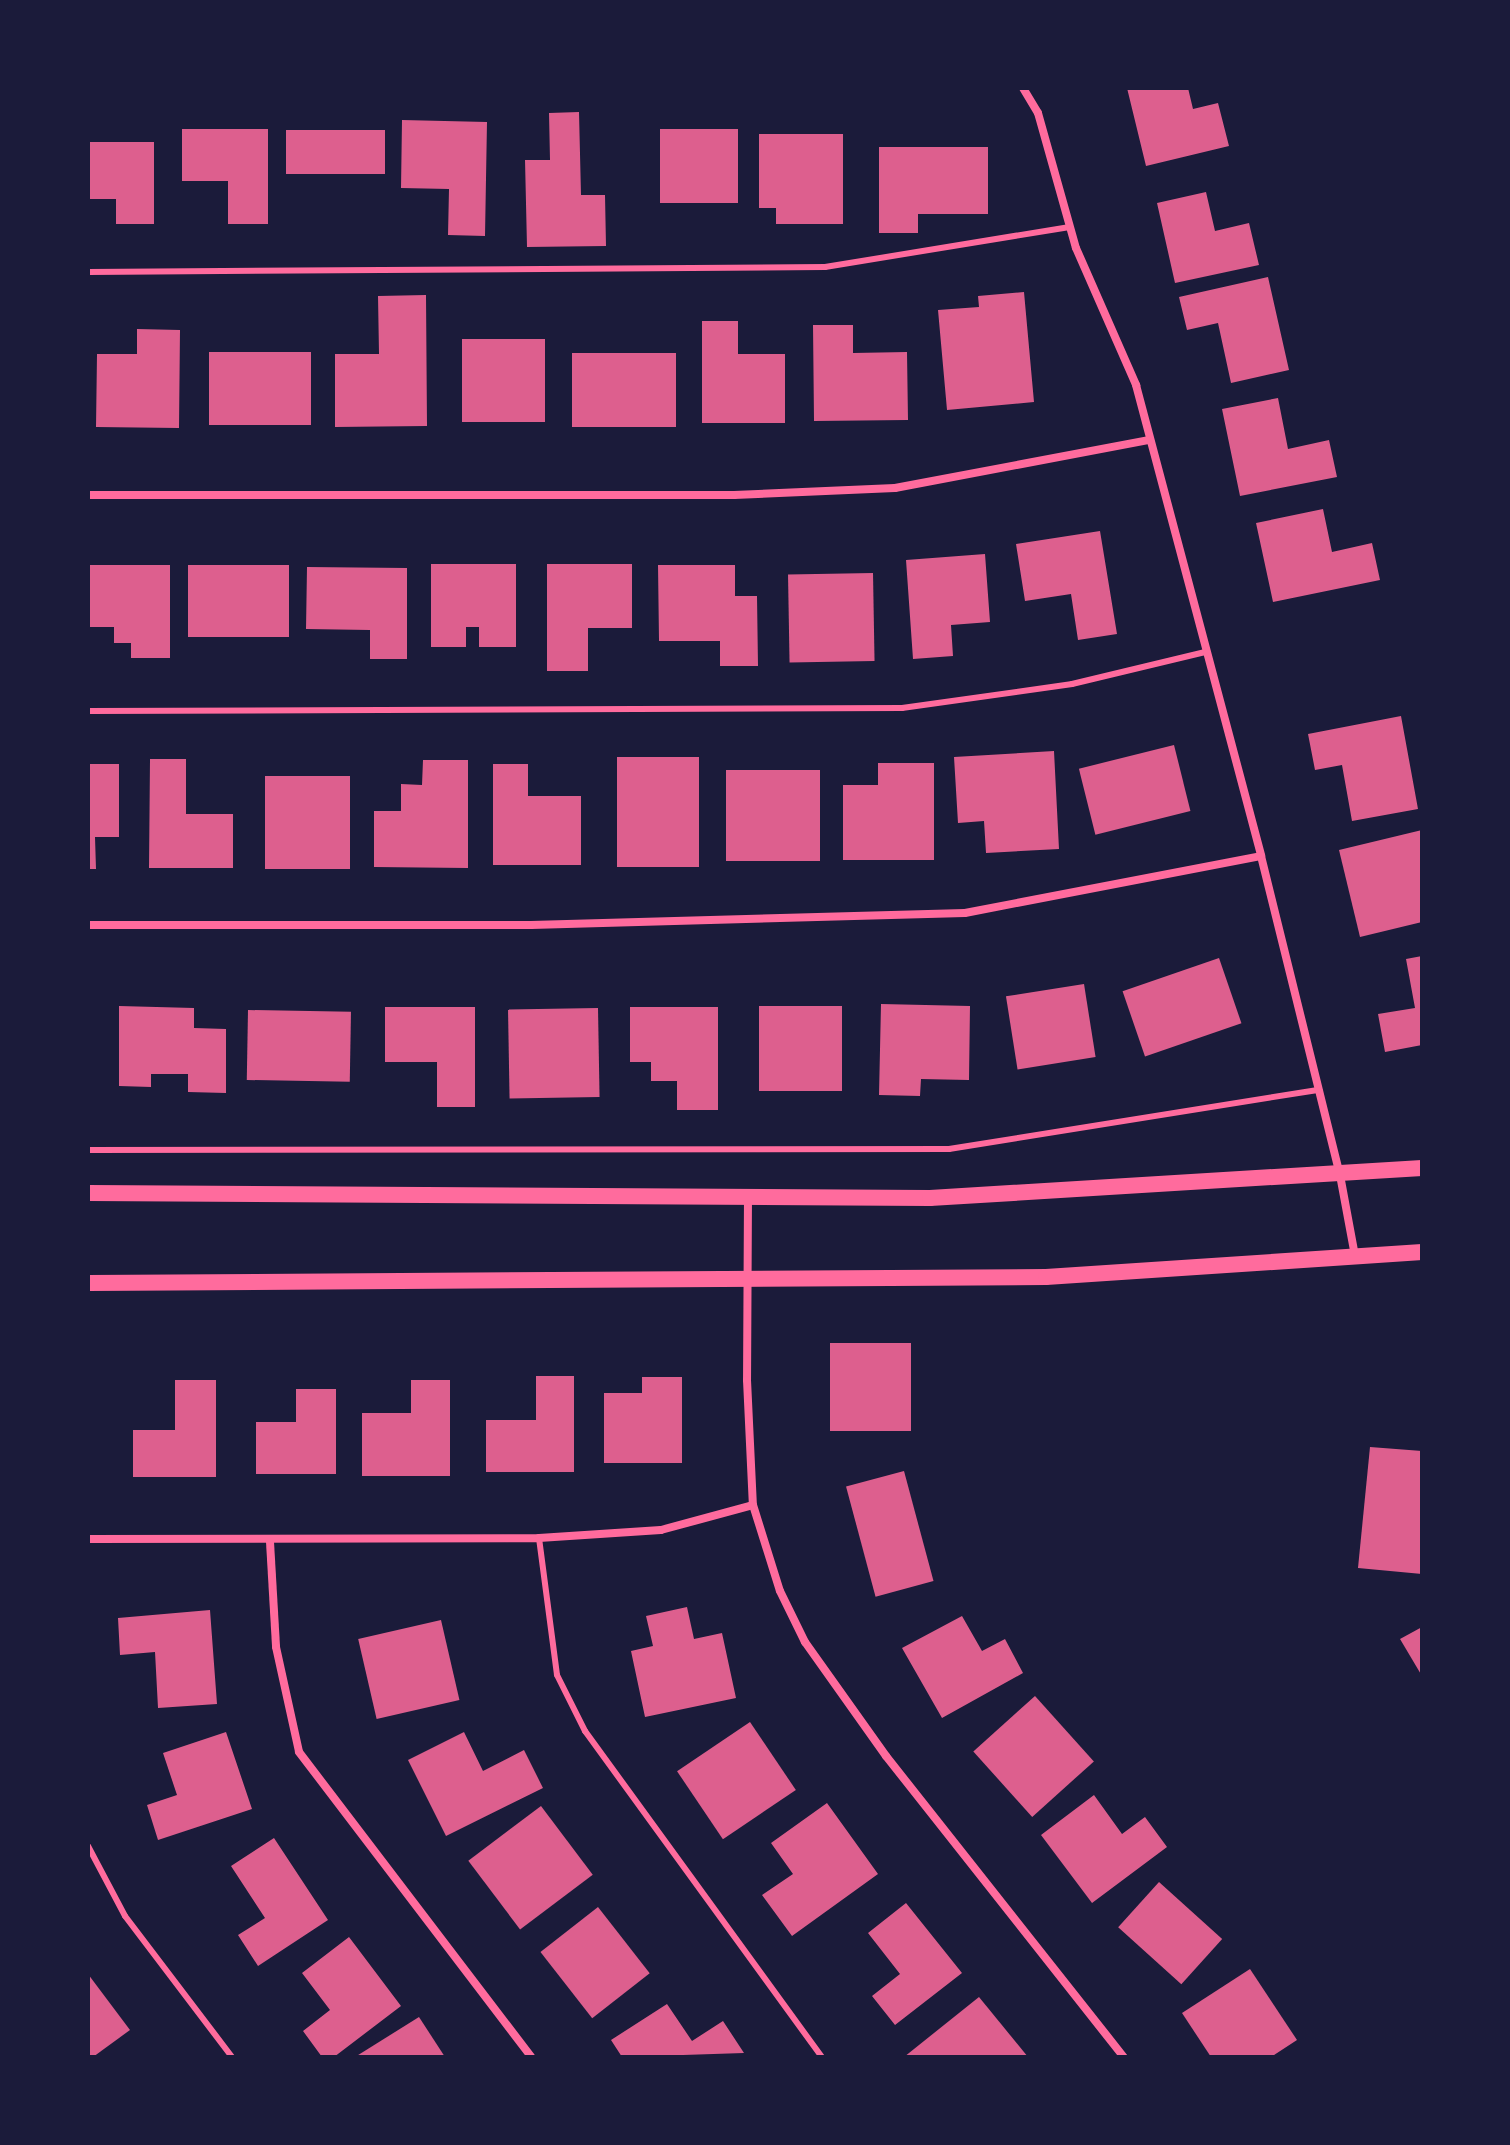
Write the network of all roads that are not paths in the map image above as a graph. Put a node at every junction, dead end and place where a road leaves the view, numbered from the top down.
1 (1023, 88) edge
2 (1070, 227) junction
3 (88, 272) edge
4 (1150, 440) junction
5 (88, 495) edge
6 (1205, 652) junction
7 (88, 711) edge
8 (1261, 856) junction
9 (88, 925) edge
10 (1319, 1090) junction
11 (88, 1150) edge
12 (1422, 1168) edge
13 (1340, 1175) junction
14 (88, 1193) edge
15 (748, 1195) junction
16 (1422, 1252) edge
17 (1355, 1256) junction
18 (747, 1278) junction
19 (88, 1283) edge
20 (753, 1505) junction
21 (539, 1538) junction
22 (88, 1539) edge
23 (270, 1542) junction
24 (88, 1846) edge
25 (232, 2057) edge
26 (531, 2057) edge
27 (822, 2057) edge
28 (1124, 2057) edge

1 - 2 street
2 - 3 lane
2 - 4 street
4 - 5 street
4 - 6 street
6 - 7 lane
6 - 8 street
8 - 9 street
8 - 10 street
10 - 11 lane
10 - 13 street
12 - 13 main road
13 - 15 main road
13 - 17 street
14 - 15 main road
15 - 18 street
16 - 17 main road
17 - 18 main road
18 - 19 main road
18 - 20 street
20 - 21 street
20 - 28 street
21 - 23 street
21 - 27 lane
22 - 23 street
23 - 26 street
24 - 25 lane

